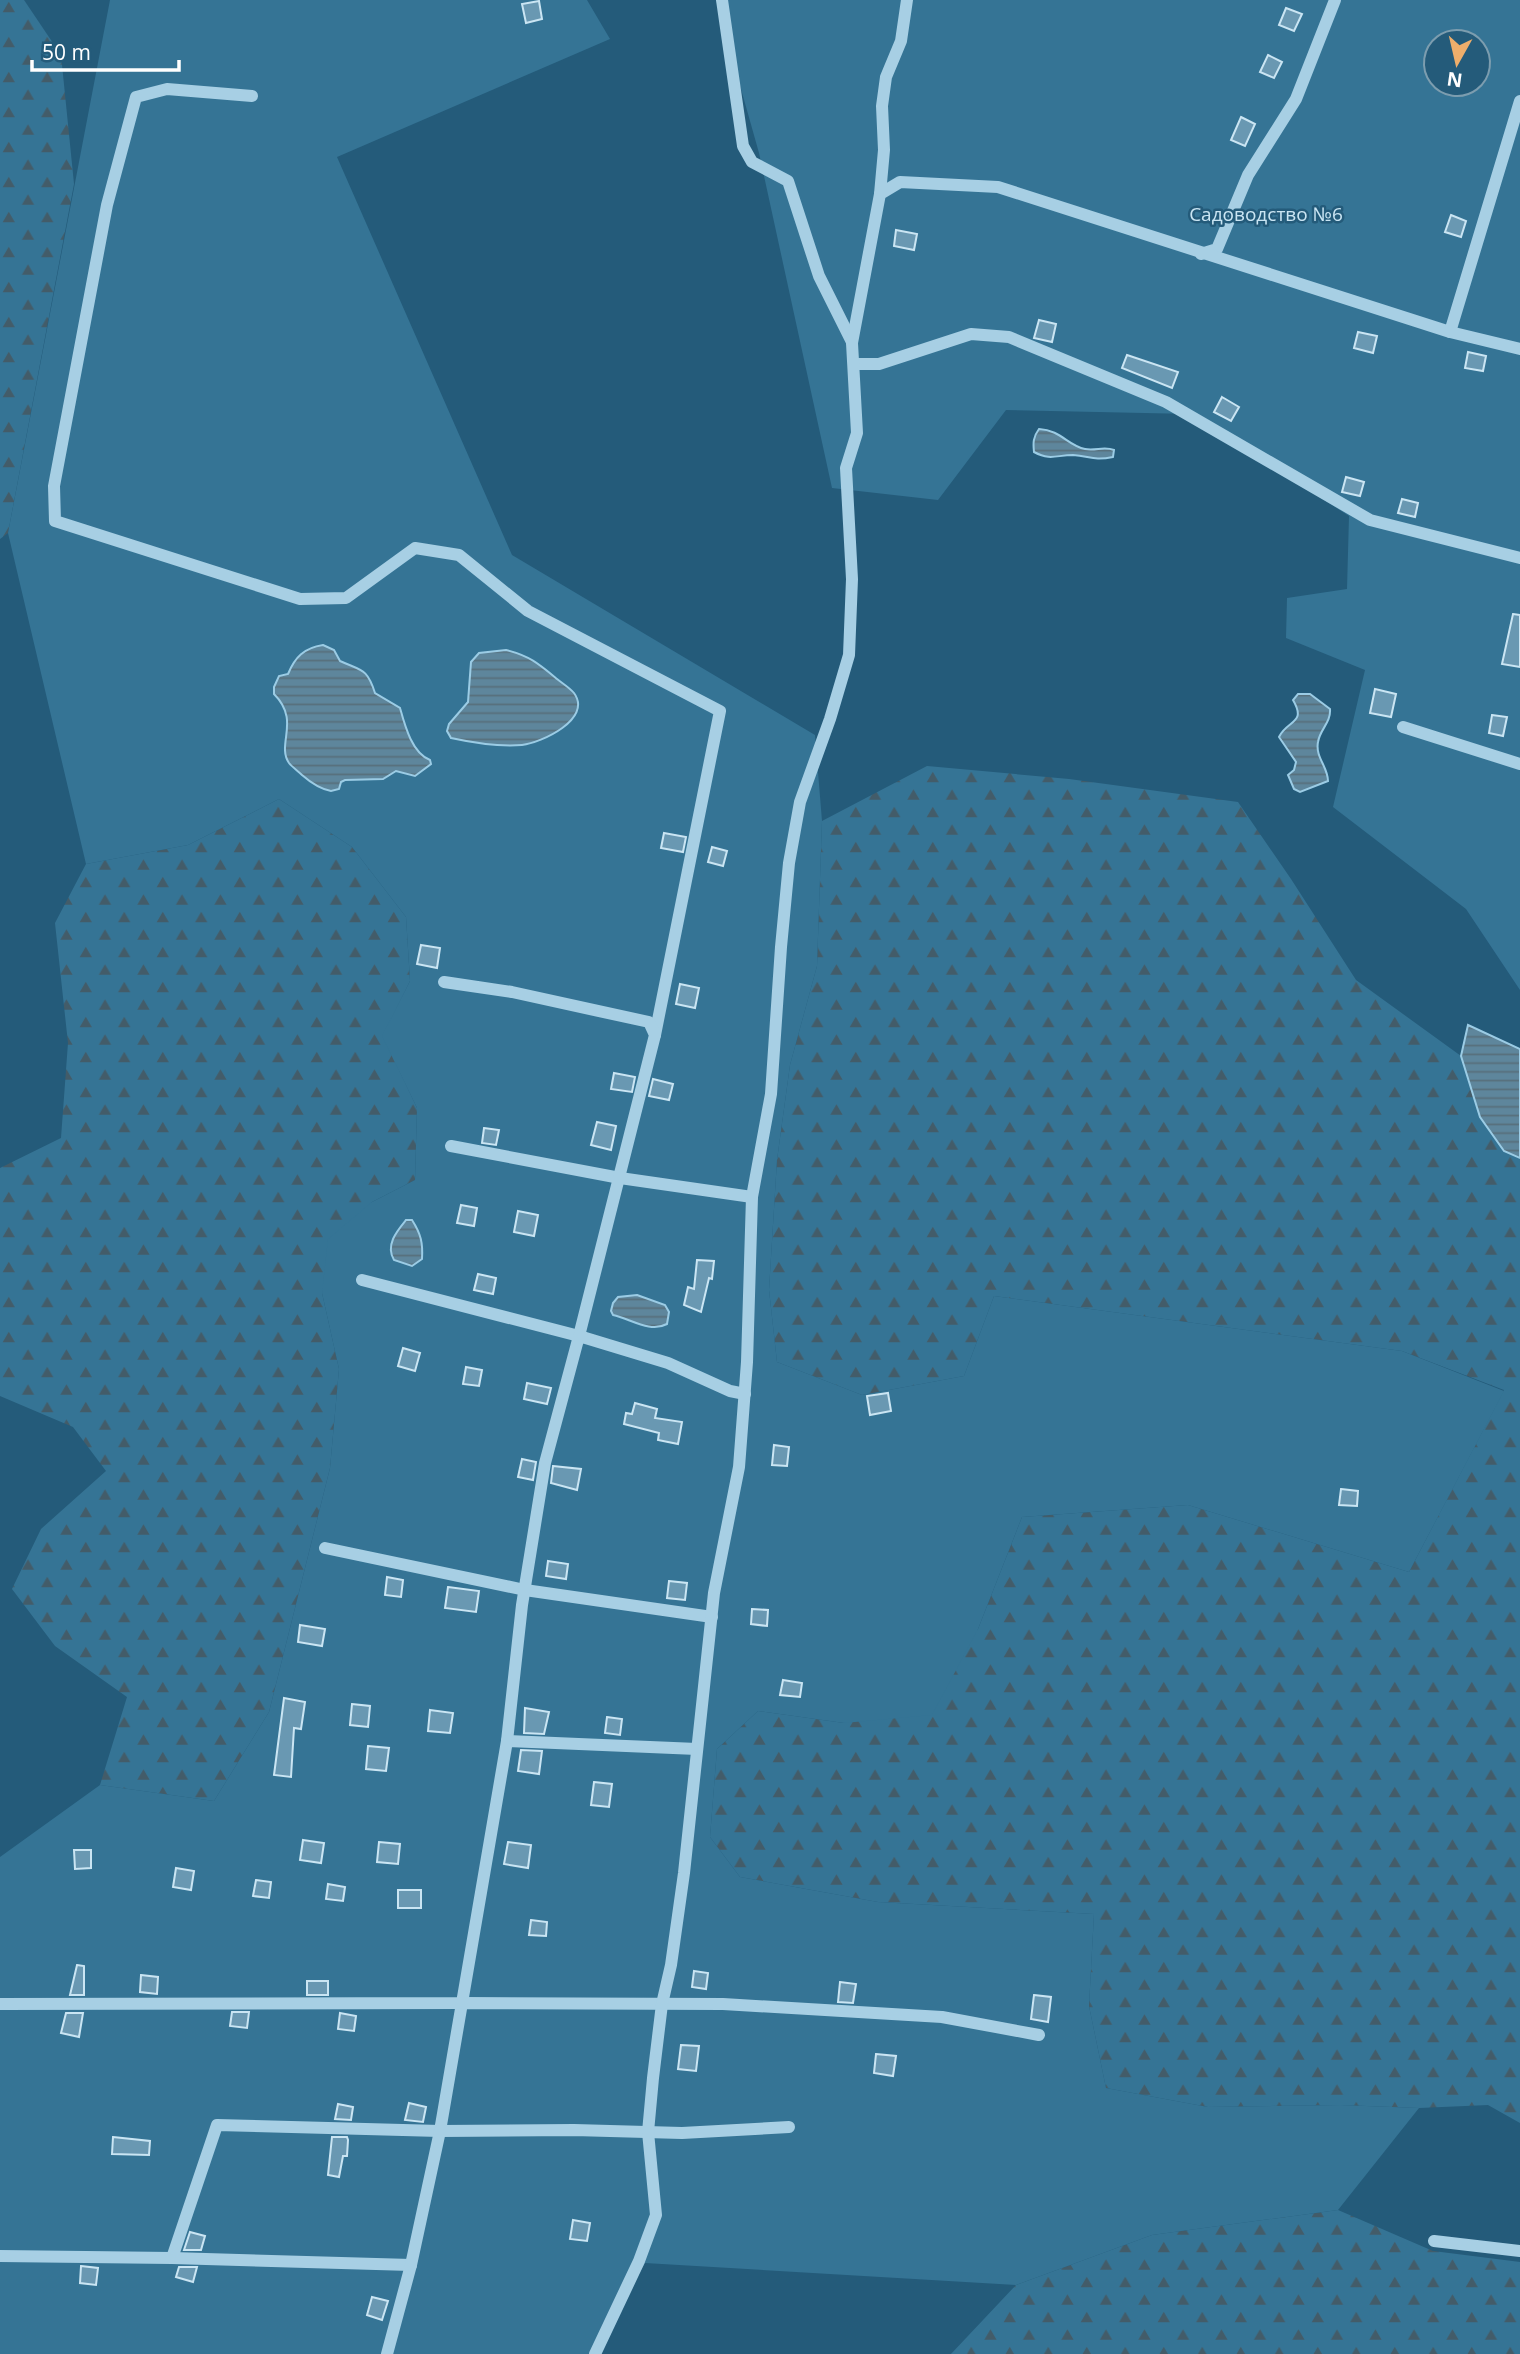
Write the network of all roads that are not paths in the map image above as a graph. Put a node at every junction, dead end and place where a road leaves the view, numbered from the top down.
1 (722, 0) edge
2 (907, 0) edge
3 (1335, 0) edge
4 (252, 96) dead end
5 (1520, 100) edge
6 (880, 194) junction
7 (1201, 254) junction
8 (1450, 332) junction
9 (852, 342) junction
10 (1520, 349) edge
11 (853, 365) junction
12 (1520, 558) edge
13 (1403, 727) dead end
14 (1520, 764) edge
15 (444, 982) dead end
16 (655, 1035) junction
17 (451, 1146) dead end
18 (620, 1178) junction
19 (752, 1197) junction
20 (362, 1280) dead end
21 (579, 1336) junction
22 (745, 1394) junction
23 (325, 1548) dead end
24 (525, 1590) junction
25 (712, 1617) junction
26 (507, 1741) junction
27 (697, 1749) junction
28 (462, 2003) junction
29 (0, 2004) edge
30 (662, 2004) junction
31 (1039, 2035) dead end
32 (789, 2127) dead end
33 (440, 2131) junction
34 (648, 2132) junction
35 (1434, 2242) dead end
36 (1520, 2251) edge
37 (0, 2256) edge
38 (172, 2258) junction
39 (411, 2264) junction
40 (387, 2354) edge
41 (595, 2354) edge

1 - 9 lane
2 - 6 lane
3 - 7 lane
4 - 16 lane
5 - 8 lane
6 - 7 lane
6 - 9 lane
7 - 8 lane
8 - 10 lane
9 - 11 lane
11 - 12 lane
11 - 19 lane
13 - 14 lane
15 - 16 lane
16 - 18 lane
17 - 18 lane
18 - 19 lane
18 - 21 lane
19 - 22 lane
20 - 21 lane
21 - 22 lane
21 - 24 lane
22 - 25 lane
23 - 24 lane
24 - 25 lane
24 - 26 lane
25 - 27 lane
26 - 27 lane
26 - 28 lane
27 - 30 lane
28 - 29 lane
28 - 30 lane
28 - 33 lane
30 - 31 lane
30 - 34 lane
32 - 34 lane
33 - 34 lane
33 - 38 lane
33 - 39 lane
34 - 41 lane
35 - 36 lane
37 - 38 lane
38 - 39 lane
39 - 40 lane

